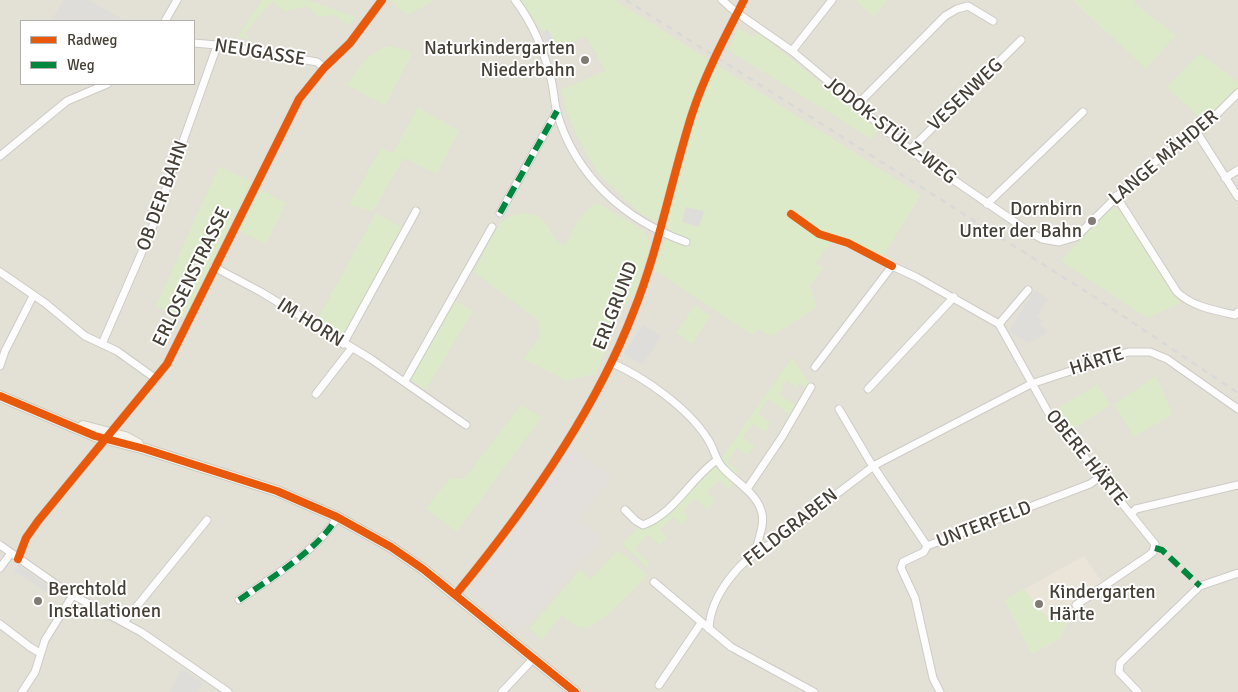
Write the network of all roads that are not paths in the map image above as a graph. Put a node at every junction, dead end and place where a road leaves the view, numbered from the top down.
1 (177, 0) edge
2 (382, 0) edge
3 (515, 0) edge
4 (722, 0) edge
5 (744, 0) edge
6 (832, 0) edge
7 (166, 20) edge
8 (993, 20) dead end
9 (1021, 40) dead end
10 (195, 43) edge
11 (217, 46) junction
12 (792, 51) junction
13 (324, 68) junction
14 (105, 85) edge
15 (1238, 93) edge
16 (856, 106) junction
17 (557, 111) junction
18 (1083, 112) dead end
19 (1196, 131) junction
20 (910, 150) junction
21 (0, 156) edge
22 (1238, 170) edge
23 (1225, 178) junction
24 (1116, 196) junction
25 (1238, 197) edge
26 (987, 204) junction
27 (416, 211) dead end
28 (500, 213) dead end
29 (492, 227) dead end
30 (659, 232) junction
31 (1068, 241) joint
32 (686, 242) dead end
33 (214, 267) junction
34 (0, 272) edge
35 (1028, 290) dead end
36 (33, 296) junction
37 (954, 297) junction
38 (1237, 316) edge
39 (999, 324) junction
40 (102, 344) junction
41 (343, 344) junction
42 (351, 349) junction
43 (612, 363) junction
44 (0, 366) edge
45 (814, 366) dead end
46 (156, 379) junction
47 (405, 381) junction
48 (1031, 384) junction
49 (811, 387) dead end
50 (868, 390) dead end
51 (316, 394) dead end
52 (0, 396) edge
53 (839, 409) dead end
54 (1238, 409) edge
55 (466, 425) dead end
56 (108, 436) junction
57 (717, 460) junction
58 (875, 465) junction
59 (1100, 477) junction
60 (1238, 486) edge
61 (747, 489) junction
62 (625, 510) dead end
63 (1131, 514) junction
64 (337, 517) junction
65 (207, 520) dead end
66 (0, 545) edge
67 (927, 546) junction
68 (756, 551) junction
69 (11, 553) junction
70 (18, 559) junction
71 (0, 568) edge
72 (1238, 573) edge
73 (654, 582) dead end
74 (456, 594) junction
75 (73, 595) junction
76 (239, 600) dead end
77 (1076, 605) dead end
78 (124, 622) junction
79 (701, 623) junction
80 (0, 624) edge
81 (709, 629) junction
82 (40, 653) junction
83 (534, 658) junction
84 (659, 685) dead end
85 (22, 692) edge
86 (228, 692) edge
87 (502, 692) edge
88 (575, 692) edge
89 (814, 692) edge
90 (940, 692) edge
91 (1138, 692) edge

1 - 7 street
2 - 13 street, ERLOSENSTRASSE
3 - 17 street
4 - 12 street, JODOK-STÜLZ-WEG, bridge
5 - 30 street, ERLGRUND
6 - 12 street
8 - 16 street
9 - 20 street, VESENWEG
10 - 11 street, NEUGASSE
11 - 13 street, NEUGASSE
11 - 40 street, OB DER BAHN
12 - 16 street, JODOK-STÜLZ-WEG
13 - 33 street, ERLOSENSTRASSE
14 - 21 street
15 - 19 street, LANGE MÄHDER
16 - 20 street, JODOK-STÜLZ-WEG
17 - 28 street
17 - 30 street
18 - 26 street
19 - 23 street
19 - 24 street, LANGE MÄHDER
20 - 26 street, JODOK-STÜLZ-WEG
22 - 23 street
23 - 25 street
24 - 31 street, LANGE MÄHDER
24 - 38 street
26 - 31 street, JODOK-STÜLZ-WEG
27 - 41 street
29 - 47 street
30 - 32 street
30 - 43 street, ERLGRUND
33 - 41 street, IM HORN
33 - 46 street, ERLOSENSTRASSE
34 - 36 street
35 - 39 street
36 - 40 street
36 - 44 street
37 - 39 street
37 - 45 street
37 - 50 street
39 - 48 street, OBERE HÄRTE
40 - 46 street
41 - 42 street, IM HORN
42 - 47 street, IM HORN
42 - 51 street
43 - 57 street
43 - 74 street, ERLGRUND
46 - 56 street, ERLOSENSTRASSE
47 - 55 street, IM HORN
48 - 54 street, HÄRTE
48 - 58 street, FELDGRABEN
48 - 59 street, OBERE HÄRTE
49 - 61 street
52 - 56 street
53 - 58 street
56 - 64 street
56 - 70 street, ERLOSENSTRASSE
57 - 61 street
57 - 62 street
58 - 67 street
58 - 68 street, FELDGRABEN
59 - 63 street, OBERE HÄRTE
59 - 67 street, UNTERFELD
60 - 63 street
61 - 68 street
63 - 77 street, OBERE HÄRTE
64 - 74 street
64 - 76 street
65 - 78 street
66 - 69 street
67 - 90 street, UNTERFELD
68 - 81 street, FELDGRABEN
69 - 70 street
69 - 71 street
70 - 75 street
72 - 91 street
73 - 79 street
74 - 83 street
75 - 78 street
75 - 82 street
78 - 86 street
79 - 81 street
79 - 84 street
80 - 82 street
81 - 89 street
82 - 85 street
83 - 87 street
83 - 88 street

